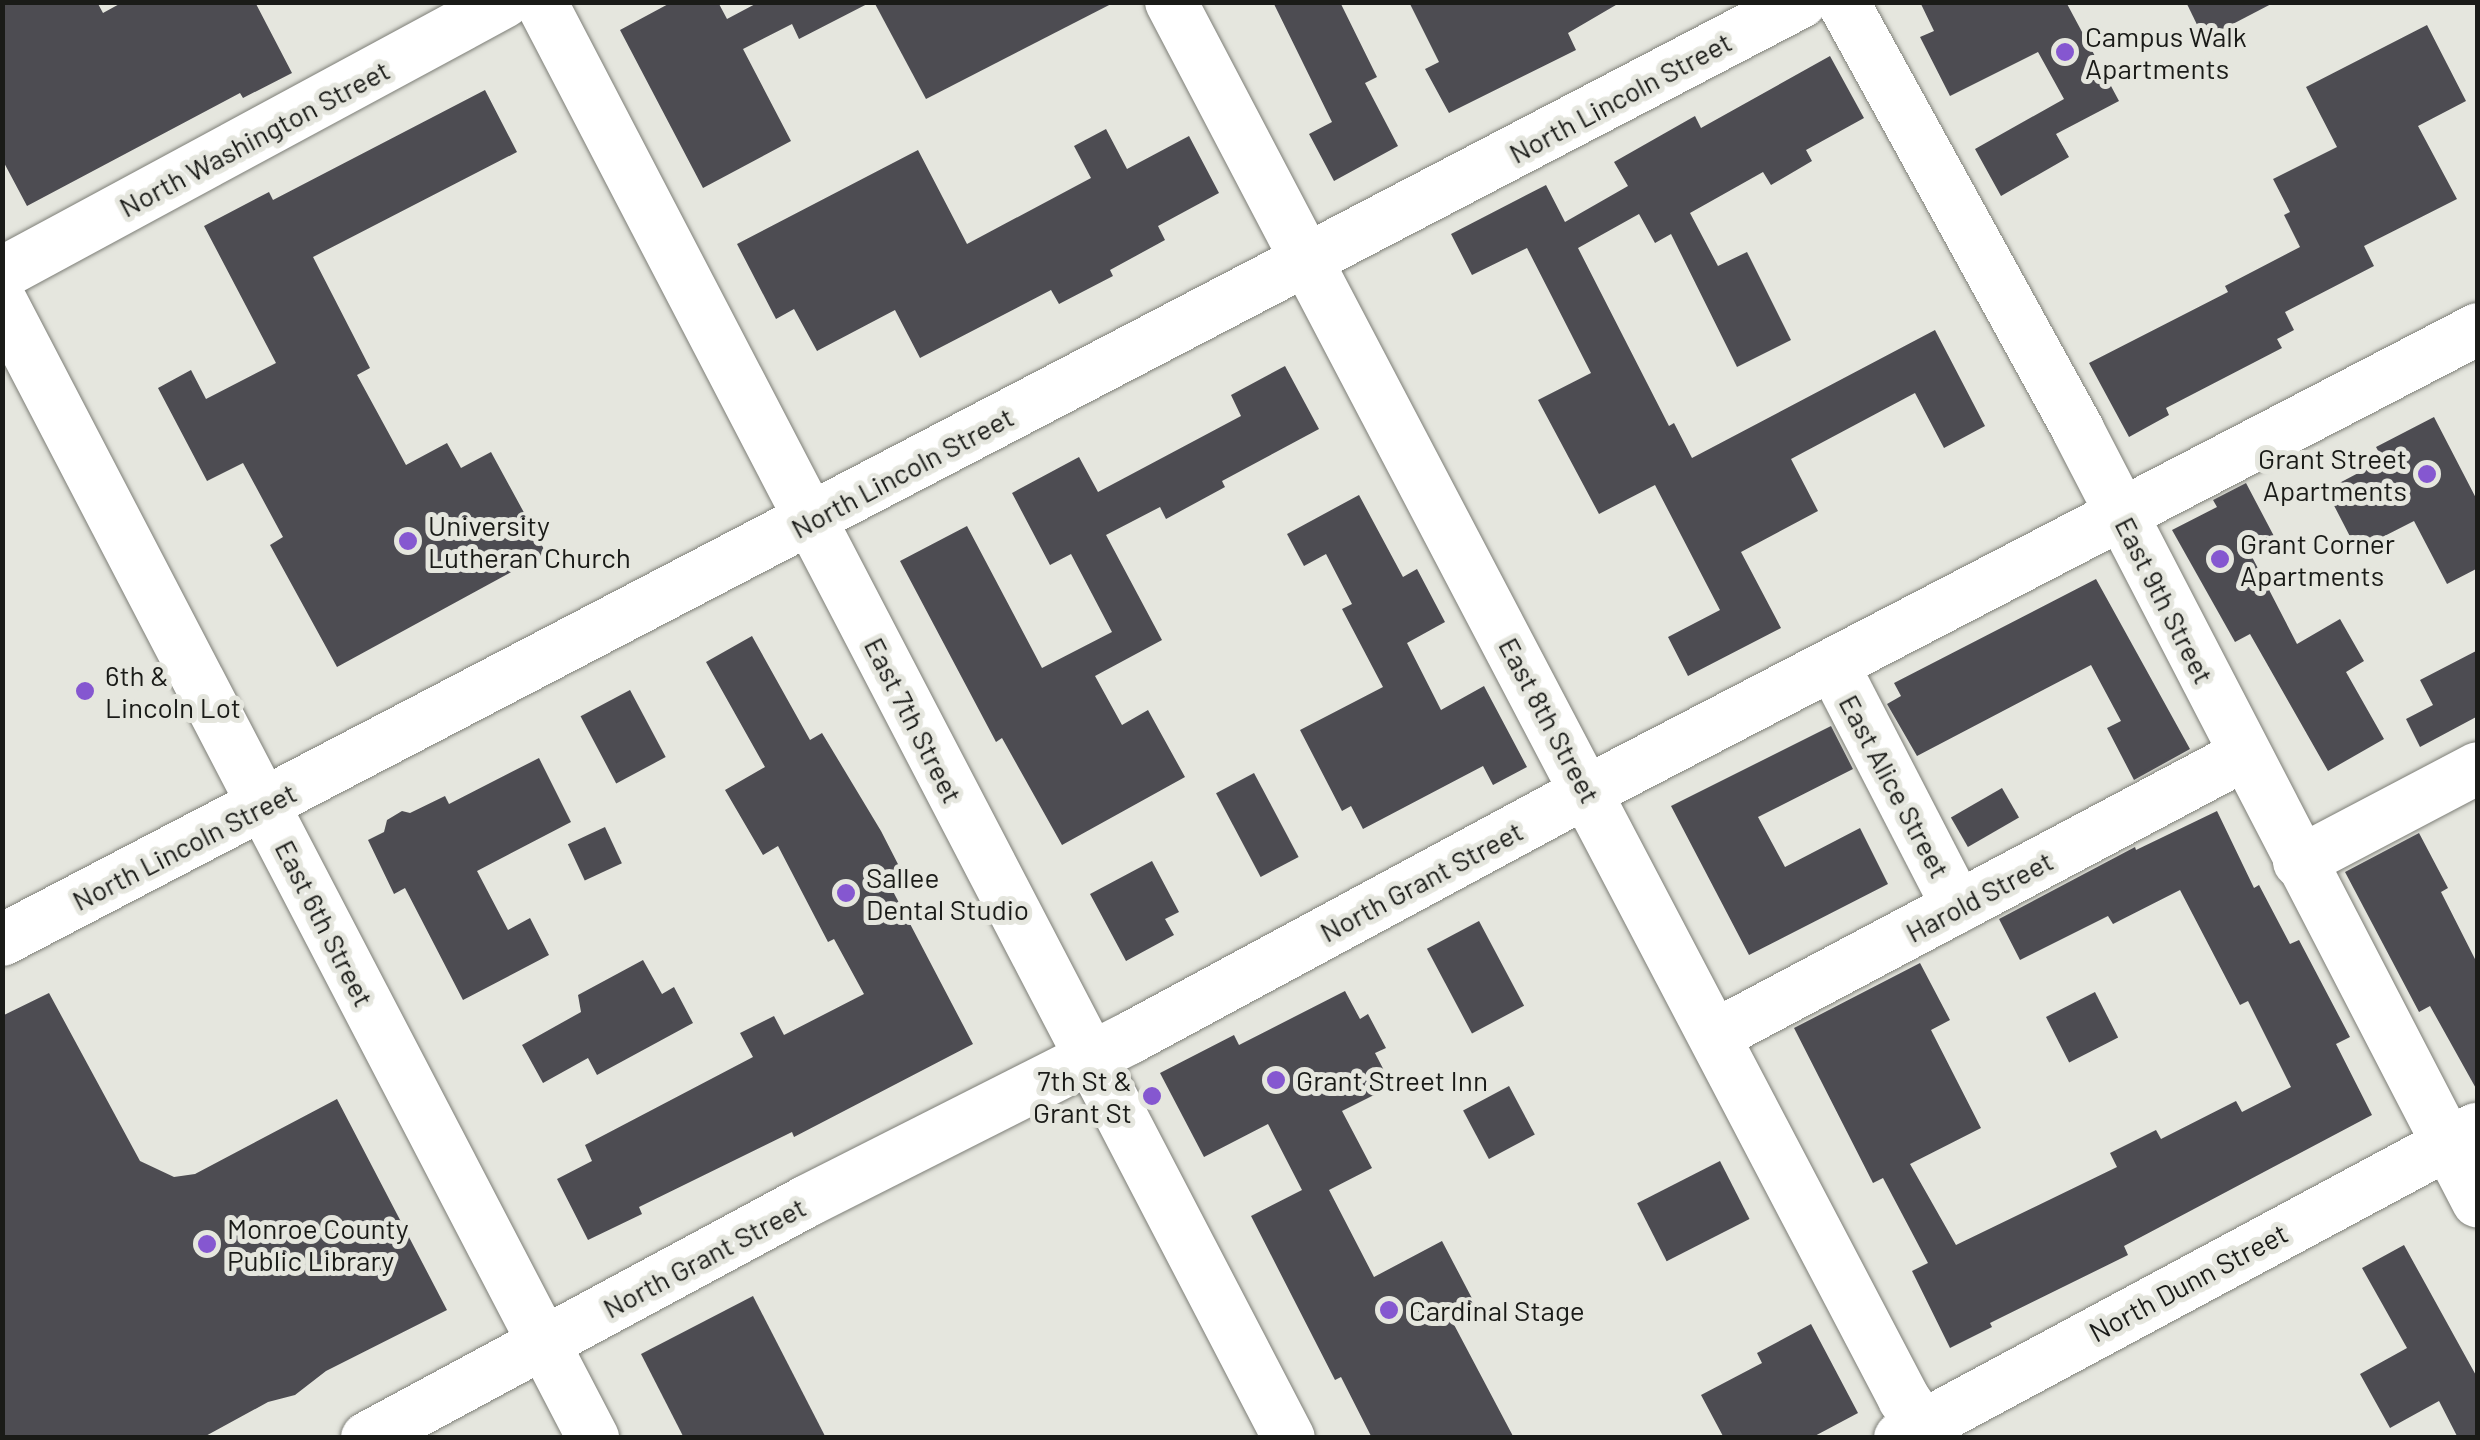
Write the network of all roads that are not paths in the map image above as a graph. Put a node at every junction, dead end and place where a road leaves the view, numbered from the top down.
1 (504, 2) edge
2 (541, 2) edge
3 (1171, 2) edge
4 (1801, 2) edge
5 (1843, 2) edge
6 (1306, 261) junction
7 (2, 273) edge
8 (2, 303) edge
9 (2478, 329) edge
10 (2122, 514) junction
11 (810, 520) junction
12 (1833, 665) junction
13 (2244, 755) junction
14 (2478, 768) edge
15 (1588, 791) junction
16 (263, 805) junction
17 (2299, 862) junction
18 (1958, 907) junction
19 (2, 940) edge
20 (1714, 1036) junction
21 (1092, 1057) junction
22 (2462, 1136) edge
23 (2478, 1202) edge
24 (543, 1343) junction
25 (1918, 1433) edge
26 (367, 1438) edge
27 (592, 1438) edge
28 (1288, 1438) edge

1 - 7 street, North Washington Street
2 - 11 street, East 7th Street
3 - 6 street, East 8th Street
4 - 6 street, North Lincoln Street
5 - 10 street, East 9th Street
6 - 11 street, North Lincoln Street
6 - 15 street, East 8th Street
8 - 16 street, East 6th Street
9 - 10 street, North Grant Street
10 - 12 street, North Grant Street
10 - 13 street, East 9th Street
11 - 16 street, North Lincoln Street
11 - 21 street, East 7th Street
12 - 15 street, North Grant Street
12 - 18 street, East Alice Street
13 - 17 street, East 9th Street
13 - 18 street, Harold Street
14 - 17 street
15 - 20 street, East 8th Street
15 - 21 street, North Grant Street
16 - 19 street, North Lincoln Street
16 - 24 street, East 6th Street
17 - 22 street, East 9th Street
18 - 20 street, Harold Street
20 - 25 street, East 8th Street
21 - 24 street, North Grant Street
21 - 28 street, East 7th Street
22 - 23 street, East 9th Street
22 - 25 street, North Dunn Street
24 - 26 street, North Grant Street
24 - 27 street, East 6th Street

